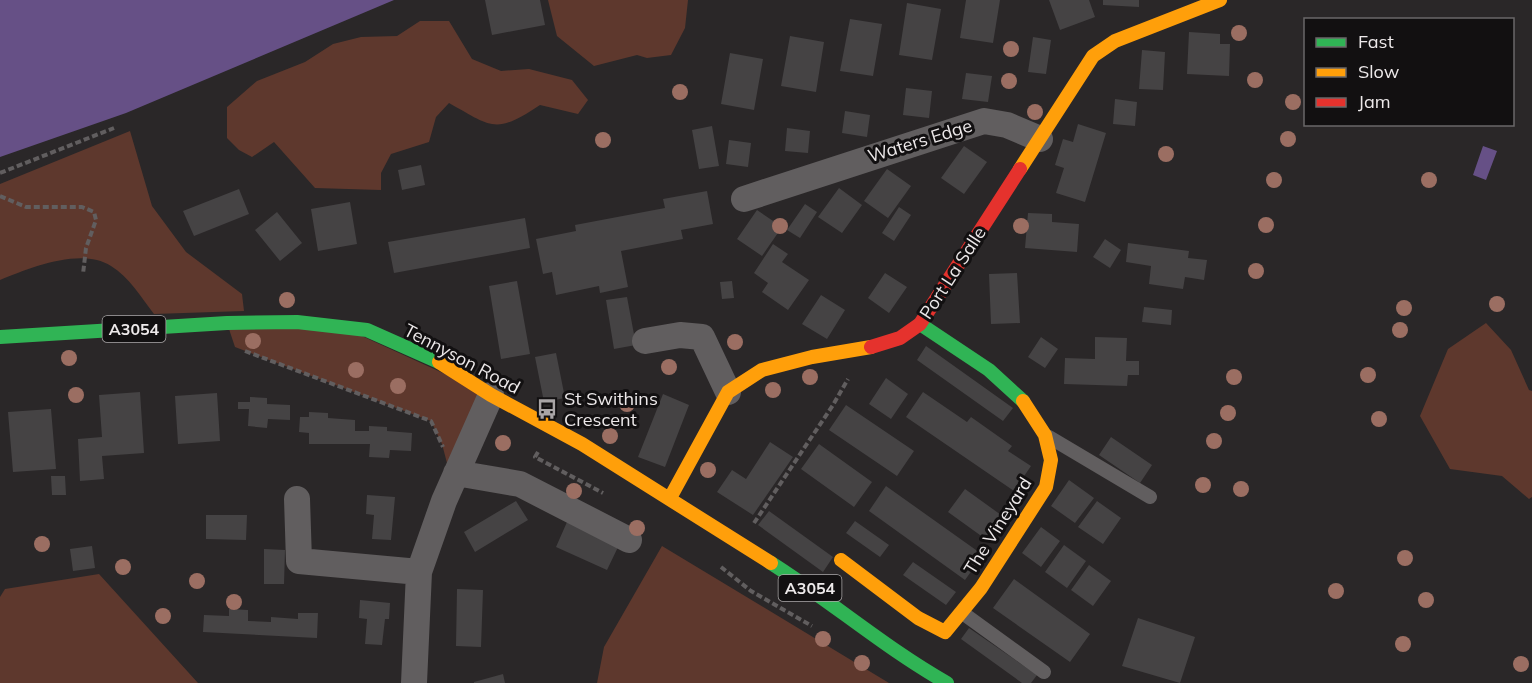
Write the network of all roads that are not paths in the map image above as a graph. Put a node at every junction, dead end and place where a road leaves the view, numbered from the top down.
1 (1220, 0) edge
2 (1040, 139) junction
3 (744, 199) dead end
4 (920, 324) junction
5 (0, 337) edge
6 (645, 341) dead end
7 (728, 392) junction
8 (491, 395) junction
9 (1044, 435) junction
10 (454, 478) junction
11 (1150, 497) dead end
12 (670, 498) junction
13 (297, 499) dead end
14 (629, 540) dead end
15 (841, 561) dead end
16 (419, 572) junction
17 (964, 614) junction
18 (1044, 672) dead end
19 (414, 683) edge
20 (946, 683) edge

1 - 2 street
2 - 3 street, Waters Edge
2 - 4 street, Port La Salle
4 - 7 street, Port La Salle
4 - 9 street, The Vineyard
5 - 8 street, Tennyson Road / A3054
6 - 7 street
7 - 12 street, Port La Salle
8 - 10 street
8 - 12 street, Tennyson Road / A3054
9 - 11 lane
9 - 17 street, The Vineyard
10 - 14 street
10 - 16 street
12 - 20 street, A3054
13 - 16 street
15 - 17 street, The Vineyard
16 - 19 street
17 - 18 lane

